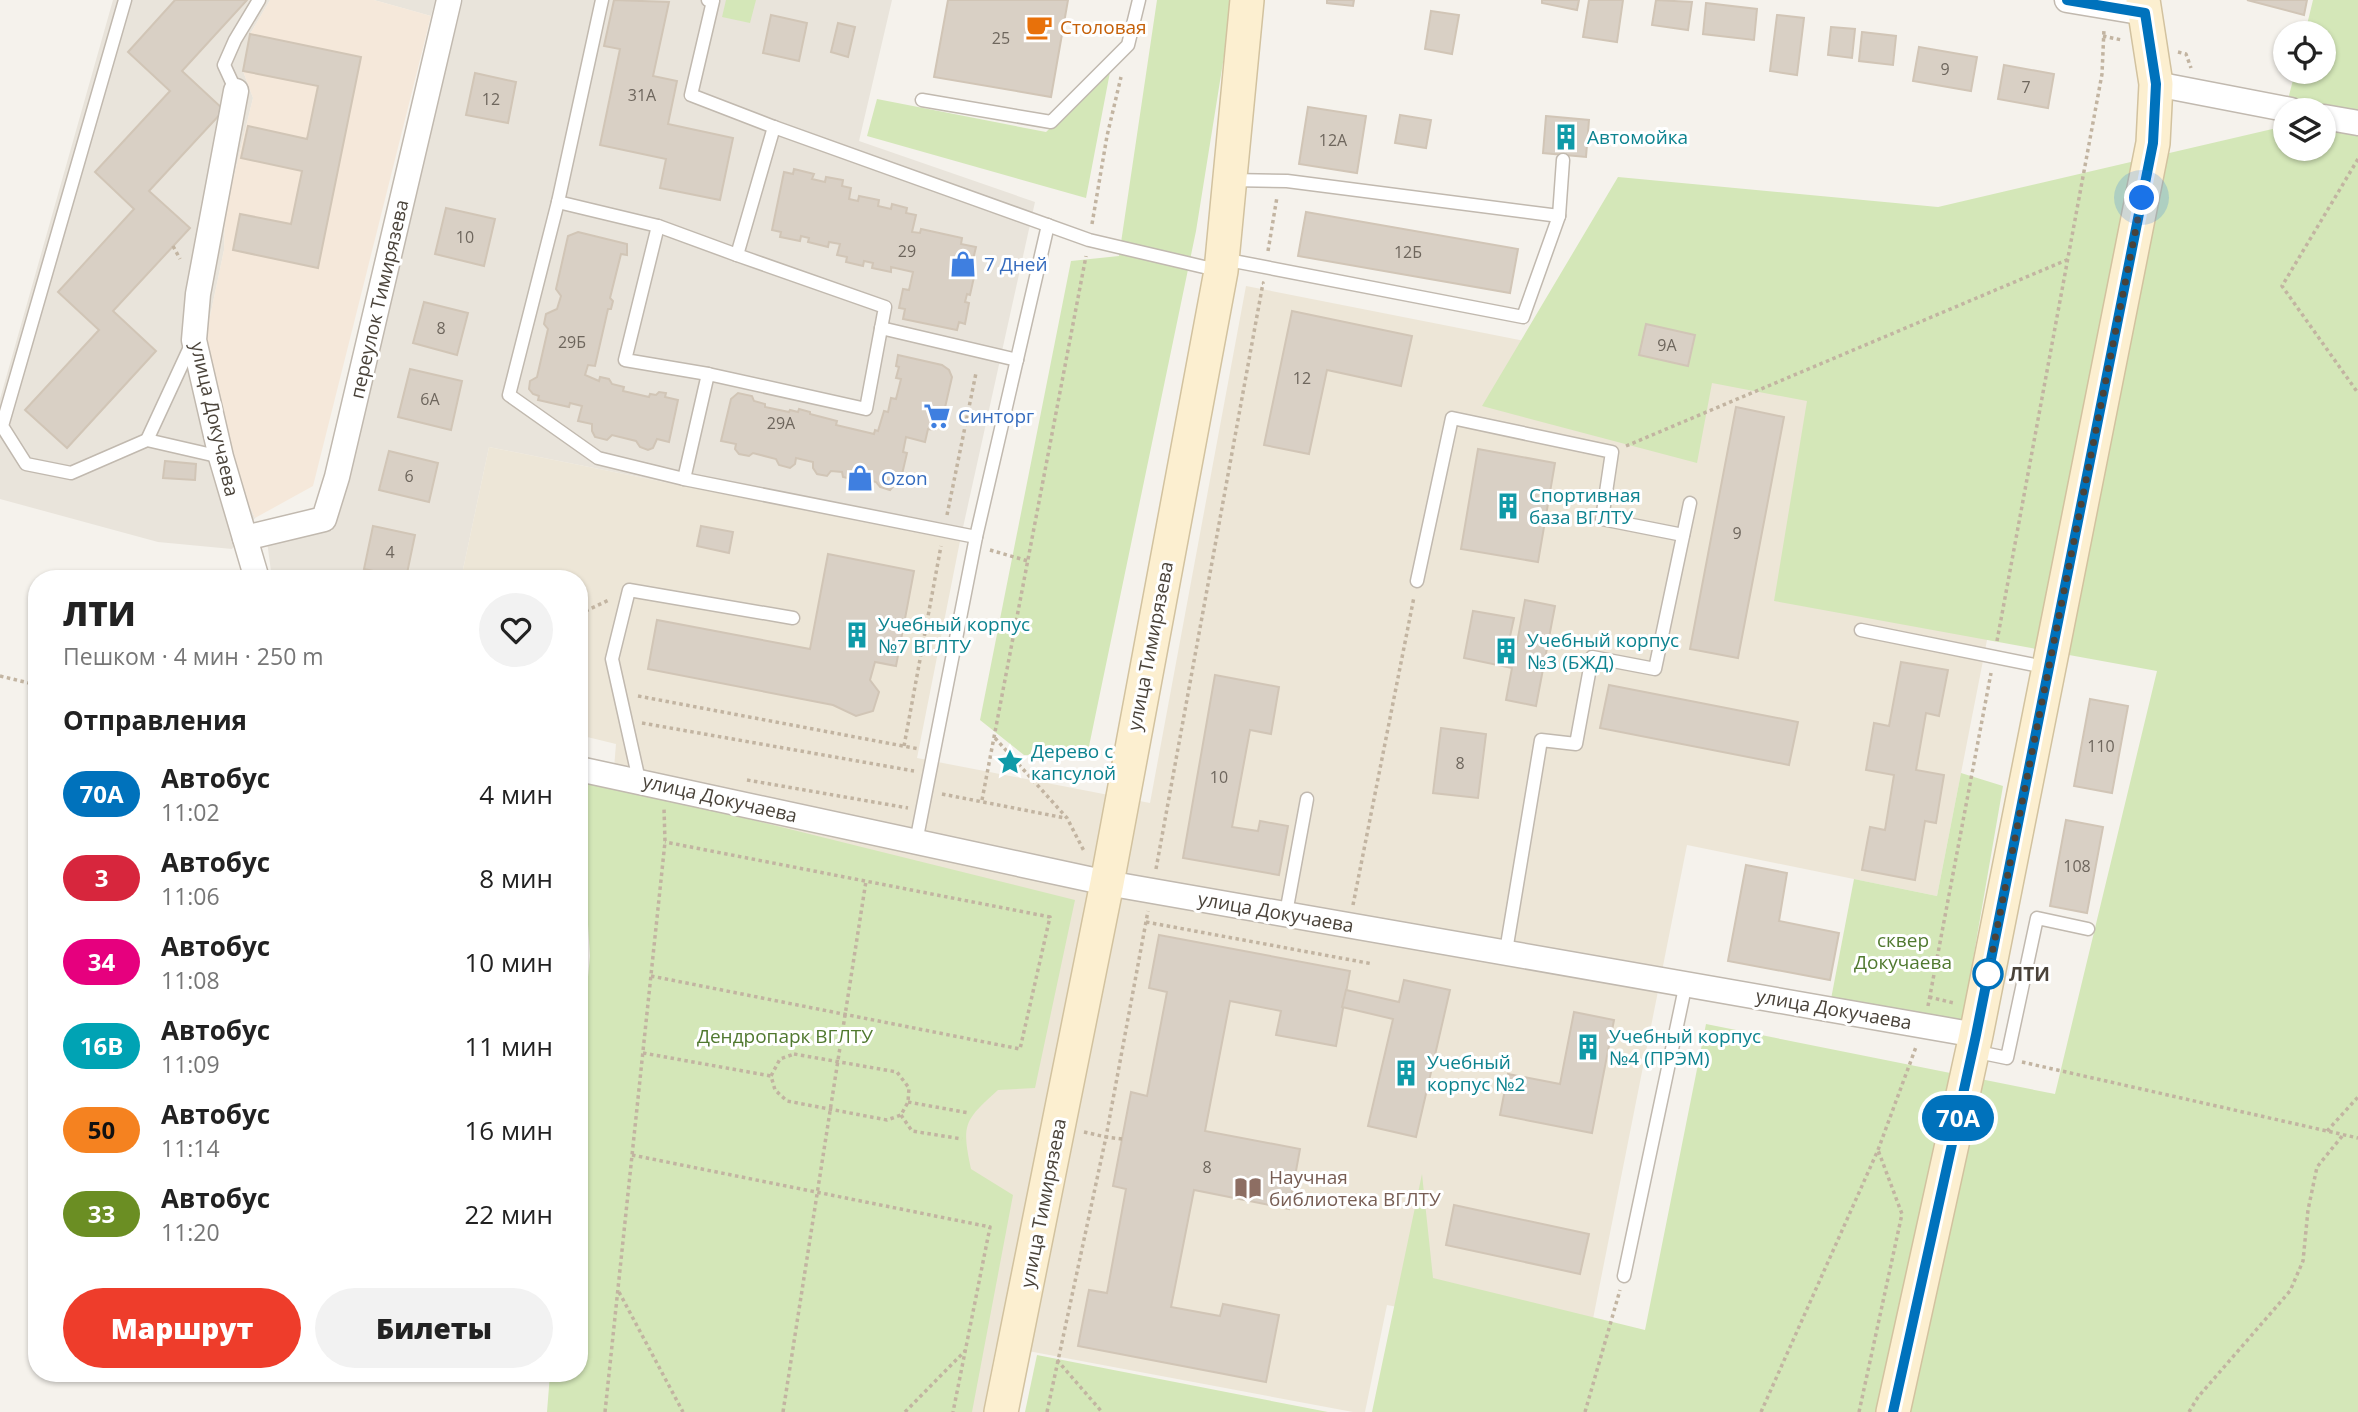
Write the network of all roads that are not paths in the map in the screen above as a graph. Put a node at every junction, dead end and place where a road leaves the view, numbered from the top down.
1 (125, 0) edge
2 (259, 0) edge
3 (449, 0) edge
4 (602, 0) edge
5 (711, 0) edge
6 (1139, 0) edge
7 (1247, 0) edge
8 (2067, 0) edge
9 (2144, 7) edge
10 (2156, 84) junction
11 (236, 91) joint
12 (922, 100) dead end
13 (2273, 107) edge
14 (2336, 119) edge
15 (2358, 123) edge
16 (774, 128) junction
17 (1563, 160) dead end
18 (1230, 180) junction
19 (558, 202) junction
20 (1559, 216) junction
21 (1048, 225) junction
22 (658, 226) junction
23 (737, 255) junction
24 (1221, 265) junction
25 (881, 328) junction
26 (194, 340) junction
27 (1017, 360) junction
28 (708, 374) junction
29 (147, 440) junction
30 (221, 457) junction
31 (684, 479) junction
32 (1690, 503) dead end
33 (1683, 535) junction
34 (245, 538) junction
35 (975, 542) junction
36 (254, 570) edge
37 (1417, 581) road end
38 (793, 618) dead end
39 (1861, 630) dead end
40 (2049, 668) junction
41 (588, 771) edge
42 (639, 780) junction
43 (1307, 799) dead end
44 (916, 842) junction
45 (1107, 883) junction
46 (1286, 913) junction
47 (2088, 929) dead end
48 (1506, 951) junction
49 (1686, 983) junction
50 (1974, 1043) junction
51 (1624, 1276) road end
52 (1001, 1412) edge
53 (1893, 1412) edge

1 - 29 lane
2 - 11 lane
3 - 34 street, переулок Тимирязева
4 - 19 lane
5 - 16 lane
6 - 12 lane
7 - 18 main road, улица Тимирязева
8 - 9 street
9 - 10 main road
10 - 13 street
10 - 40 main road
11 - 26 street, улица Докучаева
14 - 15 street
16 - 21 lane
16 - 23 lane
17 - 20 lane
18 - 20 lane
18 - 24 main road, улица Тимирязева
19 - 22 lane
19 - 31 lane
20 - 24 lane
21 - 24 lane
21 - 27 lane
22 - 23 lane
22 - 28 lane
23 - 25 lane
24 - 45 main road, улица Тимирязева
25 - 27 lane
25 - 28 lane
26 - 29 lane
26 - 30 street, улица Докучаева
27 - 35 lane
28 - 31 lane
29 - 30 lane
30 - 34 street, улица Докучаева
31 - 35 lane
32 - 33 lane
33 - 37 lane
33 - 48 lane
34 - 36 street, улица Докучаева
35 - 44 lane
38 - 42 lane
39 - 40 lane
40 - 50 main road
41 - 42 street, улица Докучаева
42 - 44 street, улица Докучаева
43 - 46 lane
44 - 45 street, улица Докучаева
45 - 46 street, улица Докучаева
45 - 52 main road, улица Тимирязева
46 - 48 street, улица Докучаева
47 - 50 lane
48 - 49 street, улица Докучаева
49 - 50 street, улица Докучаева
49 - 51 lane
50 - 53 main road

